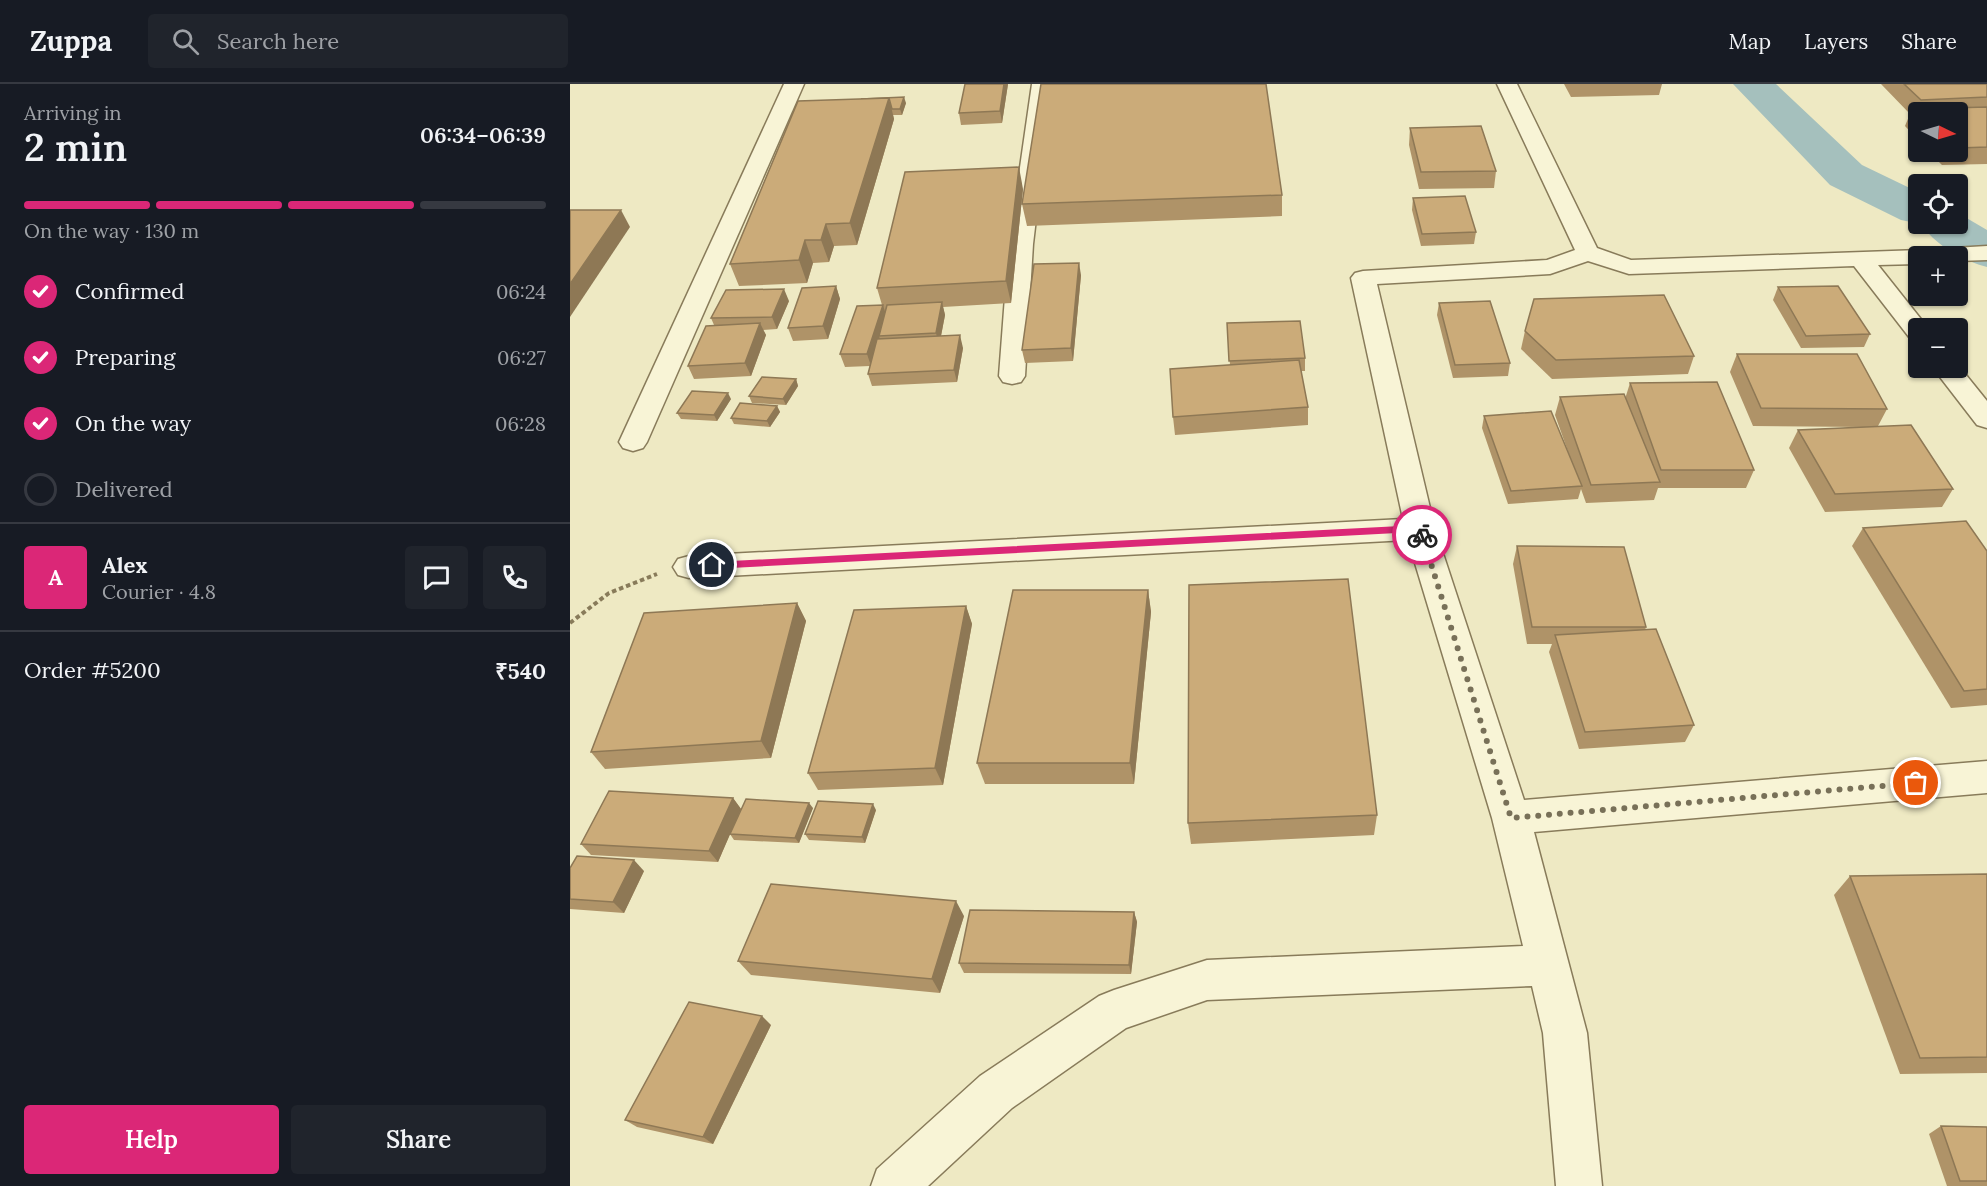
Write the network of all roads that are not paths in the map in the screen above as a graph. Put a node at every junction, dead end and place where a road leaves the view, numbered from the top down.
1 (794, 84) edge
2 (1042, 84) edge
3 (1507, 84) edge
4 (1588, 253) junction
5 (1987, 253) edge
6 (1968, 254) edge
7 (1908, 257) edge
8 (1861, 259) junction
9 (1908, 319) edge
10 (1012, 376) dead end
11 (1955, 378) edge
12 (1987, 419) edge
13 (633, 442) dead end
14 (1420, 529) junction
15 (689, 567) road end
16 (1987, 777) edge
17 (1511, 818) junction
18 (1549, 965) junction
19 (894, 1186) edge
20 (1579, 1186) edge

1 - 13 street
2 - 10 street
3 - 4 street
4 - 8 street
4 - 14 street
5 - 6 street
7 - 8 street
8 - 9 street
11 - 12 street
14 - 15 street
14 - 17 street
16 - 17 street
17 - 18 street
18 - 19 street
18 - 20 street

